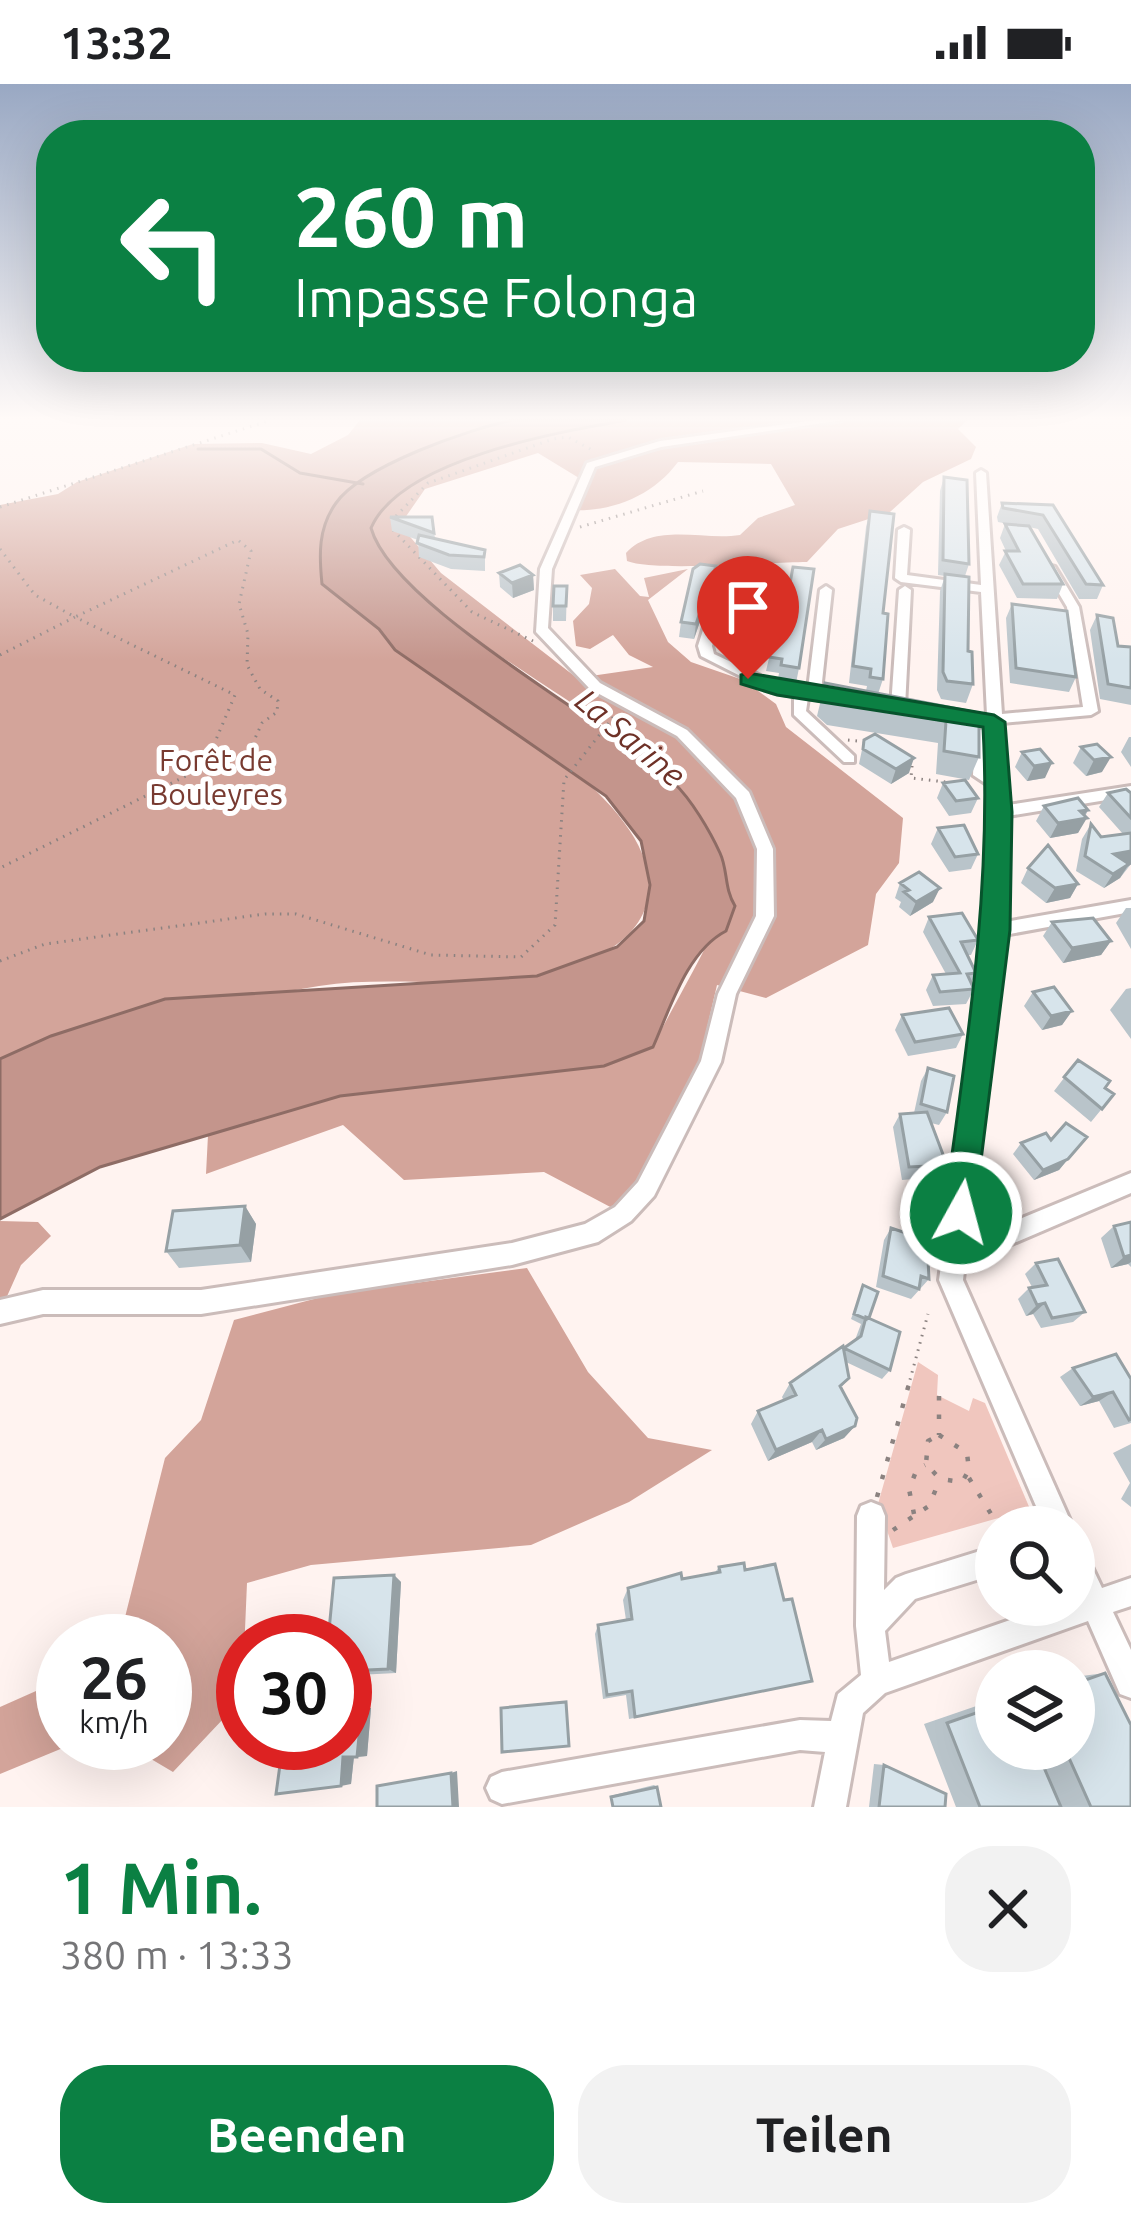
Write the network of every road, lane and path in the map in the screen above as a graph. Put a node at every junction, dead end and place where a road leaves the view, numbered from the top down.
1 (409, 500) edge
2 (573, 500) edge
3 (670, 500) edge
4 (981, 500) edge
5 (904, 530) dead end
6 (982, 530) junction
7 (1006, 531) edge
8 (559, 532) junction
9 (0, 549) edge
10 (1040, 552) edge
11 (726, 576) dead end
12 (986, 589) junction
13 (826, 590) dead end
14 (905, 590) dead end
15 (75, 617) junction
16 (548, 640) junction
17 (0, 655) edge
18 (808, 693) junction
19 (856, 700) edge
20 (877, 704) edge
21 (898, 706) junction
22 (917, 710) edge
23 (610, 722) dead end
24 (988, 723) junction
25 (876, 744) edge
26 (834, 749) junction
27 (895, 755) edge
28 (849, 759) dead end
29 (242, 767) junction
30 (196, 771) junction
31 (279, 771) dead end
32 (971, 784) edge
33 (1131, 791) edge
34 (1000, 812) junction
35 (0, 868) edge
36 (1131, 906) edge
37 (997, 930) junction
38 (0, 961) edge
39 (1131, 1183) edge
40 (957, 1242) junction
41 (0, 1312) edge
42 (928, 1314) dead end
43 (939, 1396) dead end
44 (939, 1435) junction
45 (926, 1464) junction
46 (967, 1476) junction
47 (940, 1479) junction
48 (986, 1506) edge
49 (1050, 1506) edge
50 (915, 1516) junction
51 (871, 1530) junction
52 (975, 1567) edge
53 (1131, 1592) edge
54 (1095, 1605) joint
55 (870, 1625) junction
56 (1034, 1626) edge
57 (876, 1681) junction
58 (1131, 1683) edge
59 (839, 1737) junction
60 (502, 1788) dead end
61 (830, 1807) edge

1 - 16 path
2 - 8 street
3 - 8 path
4 - 6 street
5 - 12 street
6 - 7 street
6 - 12 street
8 - 16 street
9 - 15 path
10 - 24 street
11 - 18 street
12 - 24 street
13 - 18 street
14 - 21 street
15 - 17 path
15 - 29 path
15 - 30 path
16 - 41 street
18 - 19 street
18 - 26 street
20 - 21 street
21 - 22 street
23 - 38 path
24 - 34 street
25 - 26 path
26 - 28 street
27 - 32 path
29 - 30 path
29 - 31 path
30 - 35 path
33 - 34 street
34 - 37 street
36 - 37 street
37 - 40 street
39 - 40 street
40 - 49 street
42 - 51 path
43 - 44 path
44 - 45 path
44 - 46 path
45 - 47 path
45 - 50 path
46 - 47 path
46 - 48 path
47 - 50 path
50 - 51 path
51 - 55 street
52 - 55 street
53 - 54 street
54 - 58 street
55 - 57 street
56 - 57 street
57 - 59 street
59 - 60 street
59 - 61 street

